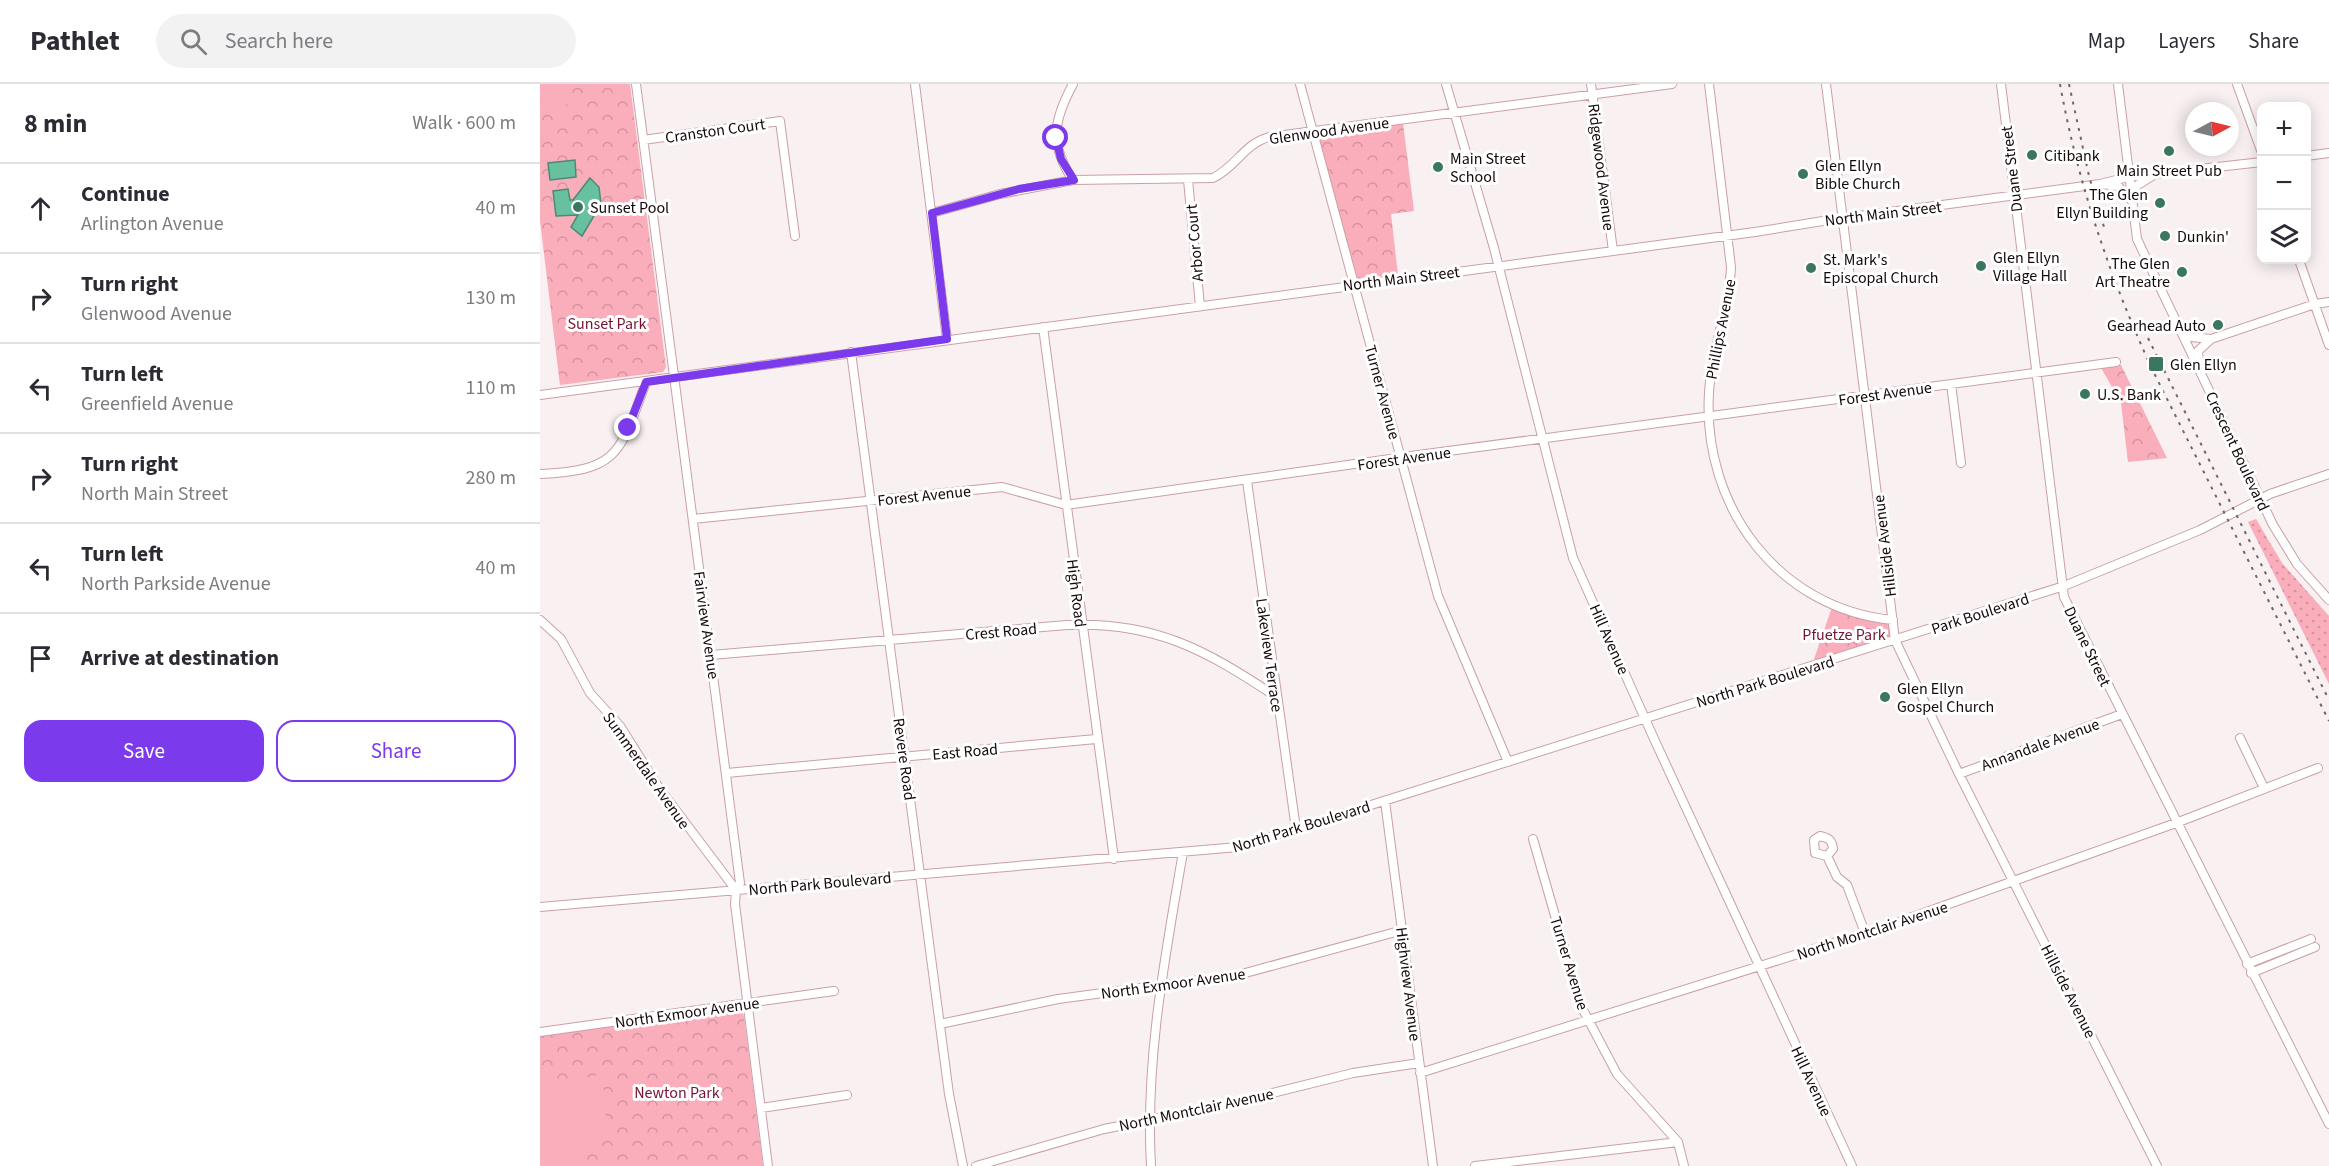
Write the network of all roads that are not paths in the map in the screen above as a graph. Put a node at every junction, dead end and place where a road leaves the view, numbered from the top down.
1 (636, 84) edge
2 (915, 84) edge
3 (1073, 84) edge
4 (1300, 84) edge
5 (1446, 84) edge
6 (1592, 84) edge
7 (1672, 84) edge
8 (1709, 84) edge
9 (1826, 84) edge
10 (2001, 84) edge
11 (2118, 84) edge
12 (2237, 84) edge
13 (1593, 95) junction
14 (1455, 114) junction
15 (1313, 131) junction
16 (2257, 139) edge
17 (643, 140) junction
18 (2329, 153) edge
19 (2311, 155) edge
20 (2257, 163) edge
21 (2152, 176) junction
22 (2128, 177) junction
23 (1074, 180) junction
24 (1188, 180) junction
25 (2100, 184) junction
26 (2015, 195) junction
27 (2131, 200) junction
28 (932, 213) junction
29 (1843, 218) junction
30 (795, 236) dead end
31 (1728, 236) junction
32 (1613, 251) junction
33 (2300, 264) edge
34 (1498, 266) junction
35 (1355, 284) junction
36 (2329, 302) edge
37 (2315, 304) junction
38 (1200, 306) junction
39 (2173, 315) junction
40 (1043, 327) junction
41 (947, 339) junction
42 (2211, 339) junction
43 (2329, 345) edge
44 (851, 352) junction
45 (2116, 362) dead end
46 (2200, 369) junction
47 (2037, 372) junction
48 (674, 377) junction
49 (646, 382) junction
50 (1951, 384) junction
51 (540, 395) edge
52 (1866, 396) junction
53 (1708, 418) junction
54 (1543, 440) junction
55 (1401, 458) junction
56 (1961, 463) dead end
57 (540, 474) edge
58 (2329, 474) edge
59 (1247, 481) junction
60 (2261, 500) junction
61 (870, 501) junction
62 (1066, 506) junction
63 (693, 519) junction
64 (2064, 586) junction
65 (2329, 600) edge
66 (540, 620) edge
67 (1893, 620) junction
68 (1082, 625) junction
69 (889, 640) junction
70 (1895, 640) junction
71 (711, 655) junction
72 (1275, 696) junction
73 (2122, 714) junction
74 (1646, 719) junction
75 (2240, 738) dead end
76 (1096, 739) junction
77 (904, 756) junction
78 (1508, 762) junction
79 (2318, 768) dead end
80 (727, 772) junction
81 (1959, 774) junction
82 (2264, 788) junction
83 (1385, 801) junction
84 (2176, 823) junction
85 (1296, 829) junction
86 (1533, 839) dead end
87 (1183, 852) junction
88 (1827, 856) dead end
89 (1113, 859) junction
90 (921, 875) junction
91 (2013, 882) junction
92 (736, 890) junction
93 (540, 907) edge
94 (1402, 930) junction
95 (1865, 933) junction
96 (2247, 964) junction
97 (1759, 966) junction
98 (2251, 973) junction
99 (1160, 987) junction
100 (834, 991) dead end
101 (747, 1004) junction
102 (1588, 1020) junction
103 (940, 1024) junction
104 (540, 1032) edge
105 (1419, 1063) junction
106 (1420, 1073) junction
107 (847, 1095) dead end
108 (761, 1108) junction
109 (1148, 1120) junction
110 (2329, 1124) edge
111 (1678, 1142) junction
112 (768, 1166) edge
113 (963, 1166) edge
114 (976, 1166) edge
115 (1151, 1166) edge
116 (1433, 1166) edge
117 (1475, 1166) edge
118 (1684, 1166) edge
119 (1852, 1166) edge
120 (2157, 1166) edge

1 - 17 street, Fairview Avenue
2 - 28 street
3 - 23 street
4 - 15 street, Turner Avenue
5 - 14 street, Hill Avenue
6 - 13 street, Ridgewood Avenue
7 - 13 street, Glenwood Avenue
8 - 31 street, Phillips Avenue
9 - 29 street, Hillside Avenue
10 - 26 street, Duane Street
11 - 22 street, Crescent Boulevard
12 - 16 street
13 - 14 street, Glenwood Avenue
13 - 32 street, Ridgewood Avenue
14 - 15 street, Glenwood Avenue
14 - 34 street, Hill Avenue
15 - 24 street, Glenwood Avenue
15 - 35 street, Turner Avenue
17 - 30 street, Cranston Court
17 - 48 street, Fairview Avenue
18 - 19 street
20 - 21 street, North Main Street
21 - 22 street, North Main Street
21 - 27 street
22 - 25 street, North Main Street
22 - 27 street, Crescent Boulevard
23 - 24 street, Glenwood Avenue
23 - 28 street, Glenwood Avenue
24 - 38 street, Arbor Court
25 - 26 street, North Main Street
25 - 27 street
26 - 29 street, North Main Street
26 - 47 street, Duane Street
27 - 39 street, Crescent Boulevard
28 - 41 street
29 - 31 street, North Main Street
29 - 52 street, Hillside Avenue
31 - 32 street, North Main Street
31 - 53 street, Phillips Avenue
32 - 34 street, North Main Street
33 - 37 street
34 - 35 street, North Main Street
34 - 54 street, Hill Avenue
35 - 38 street, North Main Street
35 - 55 street, Turner Avenue
36 - 37 street
37 - 42 street
37 - 43 street
38 - 40 street, North Main Street
39 - 42 street
39 - 46 street, Crescent Boulevard
40 - 41 street, North Main Street
40 - 62 street, High Road
41 - 44 street, North Main Street
42 - 46 street
44 - 48 street, North Main Street
44 - 61 street, Revere Road
45 - 47 street, Forest Avenue
46 - 60 street, Crescent Boulevard
47 - 50 street, Forest Avenue
47 - 64 street, Duane Street
48 - 49 street, North Main Street
48 - 63 street, Fairview Avenue
49 - 51 street, North Main Street
49 - 57 street
50 - 52 street, Forest Avenue
50 - 56 street
52 - 53 street, Forest Avenue
52 - 67 street, Hillside Avenue
53 - 54 street, Forest Avenue
53 - 67 street, Phillips Avenue
54 - 55 street, Forest Avenue
54 - 74 street, Hill Avenue
55 - 59 street, Forest Avenue
55 - 78 street, Turner Avenue
58 - 60 street
59 - 62 street, Forest Avenue
59 - 72 street, Lakeview Terrace
60 - 64 street
60 - 65 street, Crescent Boulevard
61 - 62 street, Forest Avenue
61 - 63 street, Forest Avenue
61 - 69 street, Revere Road
62 - 68 street, High Road
63 - 71 street, Fairview Avenue
64 - 70 street, Park Boulevard
64 - 73 street, Duane Street
66 - 92 street, Summerdale Avenue
67 - 70 street, Hillside Avenue
68 - 69 street, Crest Road
68 - 72 street, Crest Road
68 - 76 street, High Road
69 - 71 street, Crest Road
69 - 77 street, Revere Road
70 - 74 street, North Park Boulevard
70 - 81 street, Hillside Avenue
71 - 80 street, Fairview Avenue
72 - 85 street, Lakeview Terrace
73 - 81 street, Annandale Avenue
73 - 84 street, Duane Street
74 - 78 street, North Park Boulevard
74 - 97 street, Hill Avenue
75 - 82 street
76 - 77 street, East Road
76 - 89 street, High Road
77 - 80 street, East Road
77 - 90 street, Revere Road
78 - 83 street, North Park Boulevard
79 - 82 street, North Montclair Avenue
80 - 92 street, Fairview Avenue
81 - 91 street, Hillside Avenue
82 - 84 street, North Montclair Avenue
83 - 85 street, North Park Boulevard
83 - 94 street, Highview Avenue
84 - 91 street, North Montclair Avenue
84 - 96 street, Duane Street
85 - 87 street, North Park Boulevard
86 - 102 street, Turner Avenue
87 - 89 street, North Park Boulevard
87 - 99 street
88 - 95 street
89 - 90 street, North Park Boulevard
90 - 92 street, North Park Boulevard
90 - 103 street, Revere Road
91 - 95 street, North Montclair Avenue
91 - 120 street, Hillside Avenue
92 - 93 street, North Park Boulevard
92 - 101 street, Fairview Avenue
94 - 99 street, North Exmoor Avenue
94 - 105 street, Highview Avenue
95 - 97 street, North Montclair Avenue
96 - 98 street, Duane Street
96 - 98 street
97 - 102 street, North Montclair Avenue
97 - 119 street, Hill Avenue
98 - 110 street, Duane Street
99 - 103 street, North Exmoor Avenue
99 - 109 street
100 - 101 street, North Exmoor Avenue
101 - 104 street, North Exmoor Avenue
101 - 108 street, Fairview Avenue
102 - 106 street, North Montclair Avenue
102 - 111 street, Turner Avenue
103 - 113 street, Revere Road
105 - 106 street, Highview Avenue
105 - 109 street, North Montclair Avenue
106 - 116 street, Highview Avenue
107 - 108 street
108 - 112 street, Fairview Avenue
109 - 114 street, North Montclair Avenue
109 - 115 street
111 - 117 street
111 - 118 street, Turner Avenue

